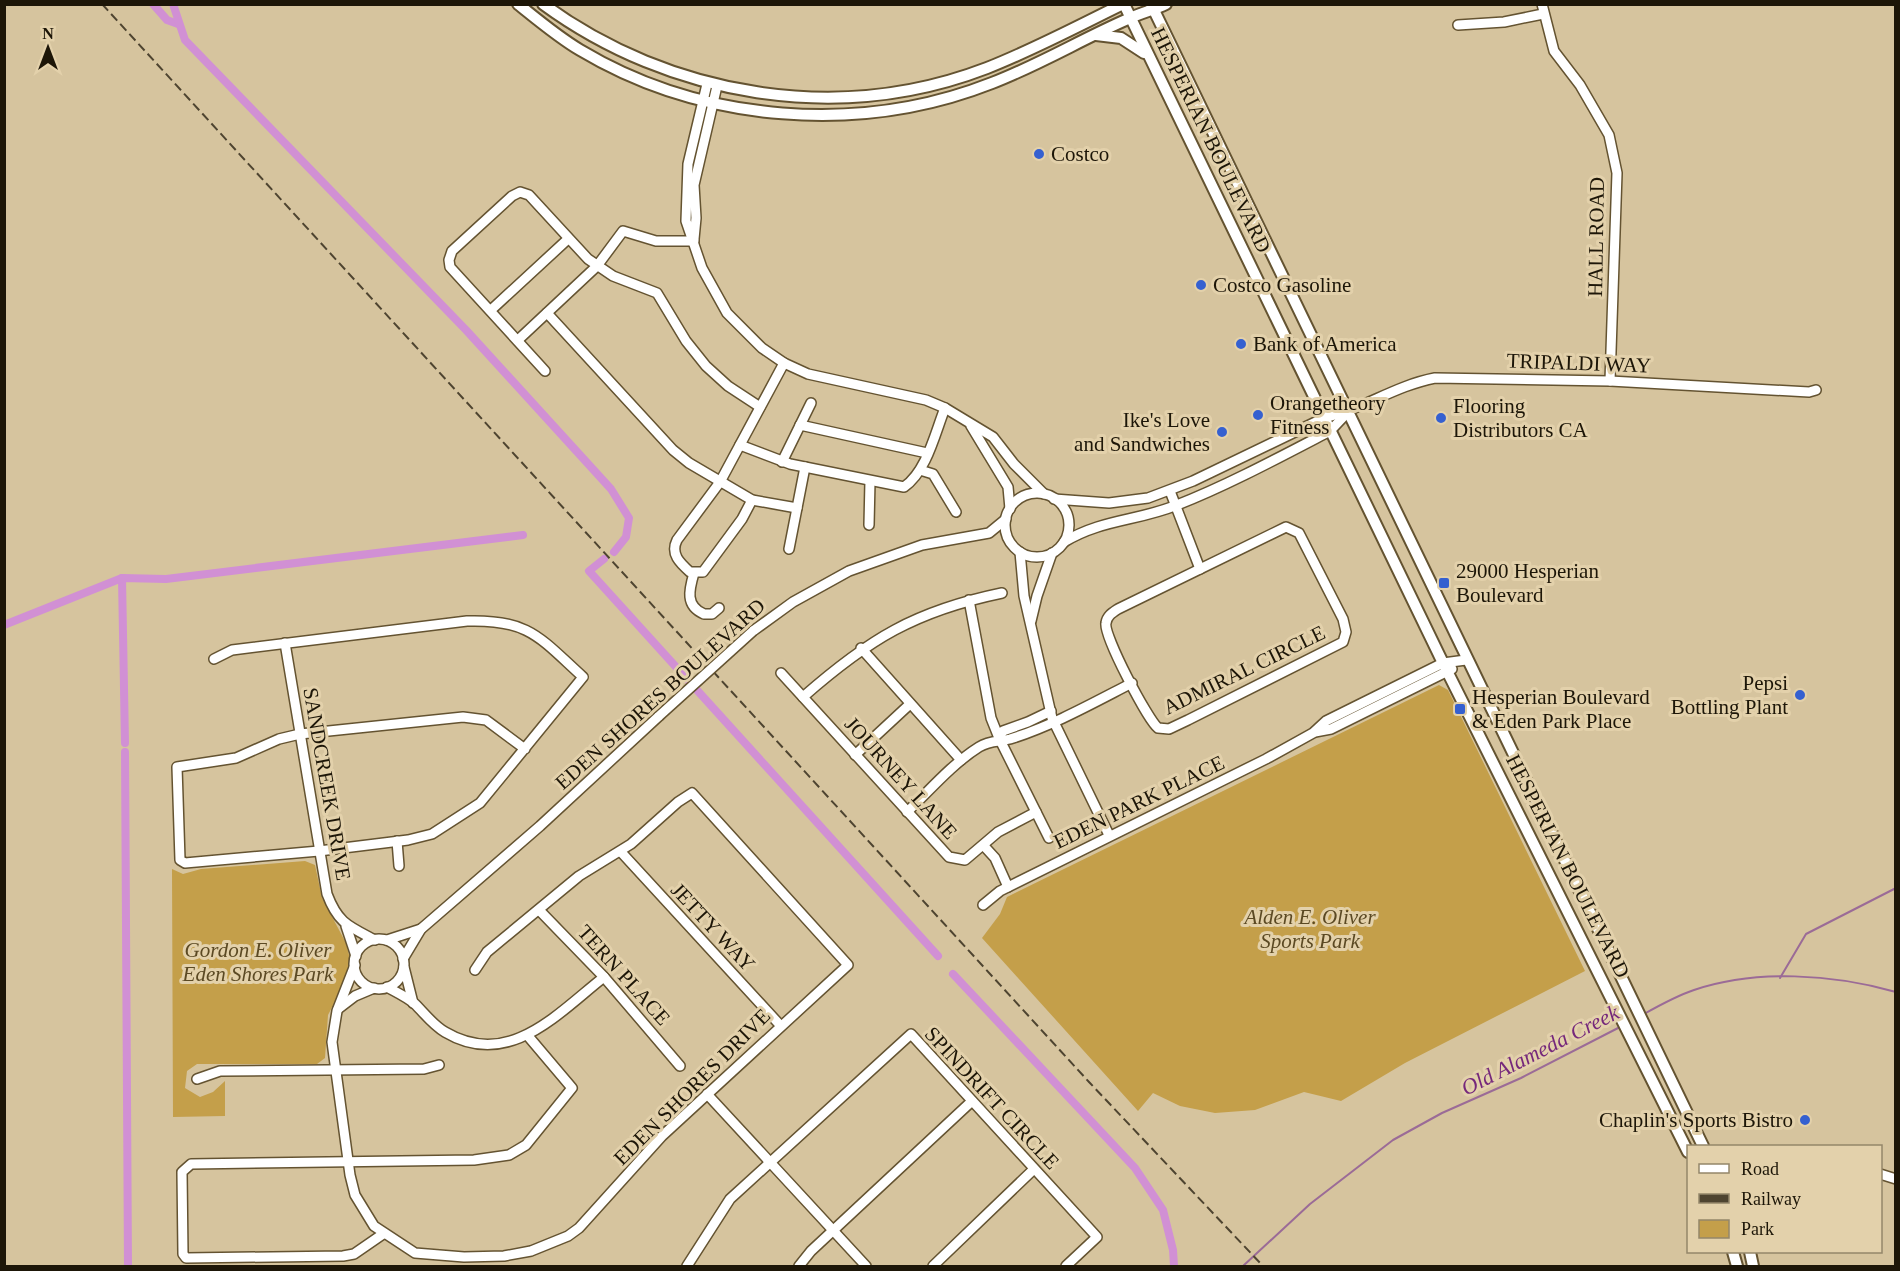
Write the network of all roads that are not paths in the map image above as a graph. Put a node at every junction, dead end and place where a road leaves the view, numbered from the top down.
1 (518, 4) edge
2 (543, 4) edge
3 (1123, 4) edge
4 (1166, 4) edge
5 (1152, 7) edge
6 (1542, 9) edge
7 (1130, 18) junction
8 (1458, 25) dead end
9 (1093, 36) junction
10 (1149, 57) junction
11 (712, 85) junction
12 (709, 101) junction
13 (568, 239) junction
14 (694, 241) junction
15 (597, 266) junction
16 (491, 310) junction
17 (547, 313) junction
18 (518, 340) junction
19 (784, 363) junction
20 (546, 371) dead end
21 (1610, 381) junction
22 (1816, 390) dead end
23 (811, 403) dead end
24 (760, 407) junction
25 (945, 408) junction
26 (1348, 412) junction
27 (1324, 418) junction
28 (970, 424) junction
29 (800, 425) junction
30 (1330, 431) junction
31 (740, 445) junction
32 (927, 453) junction
33 (782, 462) junction
34 (806, 467) junction
35 (920, 470) junction
36 (870, 481) junction
37 (720, 482) junction
38 (1170, 491) junction
39 (1044, 494) junction
40 (1054, 499) junction
41 (752, 500) junction
42 (1177, 505) junction
43 (797, 508) junction
44 (1010, 509) junction
45 (956, 512) dead end
46 (1006, 519) junction
47 (869, 525) dead end
48 (989, 533) junction
49 (1064, 542) junction
50 (1012, 545) junction
51 (789, 549) dead end
52 (1020, 552) junction
53 (1052, 554) junction
54 (1200, 569) junction
55 (694, 573) junction
56 (1002, 594) dead end
57 (969, 600) junction
58 (719, 608) dead end
59 (1030, 623) junction
60 (285, 643) junction
61 (861, 648) junction
62 (214, 659) dead end
63 (1466, 660) junction
64 (1445, 668) junction
65 (781, 673) dead end
66 (1132, 683) junction
67 (803, 697) junction
68 (910, 705) junction
69 (1051, 711) junction
70 (1054, 721) junction
71 (300, 734) junction
72 (999, 738) junction
73 (525, 749) junction
74 (855, 755) junction
75 (961, 760) junction
76 (1495, 765) junction
77 (1524, 778) junction
78 (907, 812) junction
79 (1036, 812) junction
80 (1109, 835) junction
81 (1049, 838) dead end
82 (396, 841) junction
83 (984, 846) junction
84 (319, 851) junction
85 (621, 852) junction
86 (399, 866) dead end
87 (1008, 887) junction
88 (983, 905) dead end
89 (539, 910) junction
90 (346, 926) junction
91 (421, 929) junction
92 (375, 940) junction
93 (387, 940) junction
94 (355, 960) junction
95 (404, 963) junction
96 (475, 970) dead end
97 (604, 977) junction
98 (387, 987) junction
99 (374, 988) junction
100 (413, 1003) junction
101 (337, 1011) junction
102 (780, 1025) junction
103 (528, 1036) junction
104 (439, 1065) dead end
105 (680, 1066) dead end
106 (335, 1071) junction
107 (196, 1078) dead end
108 (707, 1094) junction
109 (972, 1101) junction
110 (1703, 1145) edge
111 (1687, 1148) edge
112 (348, 1161) junction
113 (773, 1162) junction
114 (1035, 1169) junction
115 (834, 1230) junction
116 (383, 1234) junction
117 (464, 1262) edge
118 (687, 1266) edge
119 (799, 1266) edge
120 (866, 1266) edge
121 (933, 1266) edge
122 (1066, 1266) edge

1 - 12 main road
2 - 11 main road
3 - 7 main road, HESPERIAN BOULEVARD
3 - 11 main road
4 - 5 main road
5 - 7 main road
5 - 26 main road, HESPERIAN BOULEVARD
6 - 8 street
6 - 21 street, HALL ROAD
7 - 9 main road
7 - 10 main road, HESPERIAN BOULEVARD
9 - 10 main road
9 - 12 main road
10 - 27 main road, HESPERIAN BOULEVARD
11 - 12 street
12 - 14 street
13 - 15 street
13 - 16 street
13 - 16 street
14 - 15 street
14 - 19 street
15 - 17 street
15 - 24 street
16 - 18 street
17 - 18 street
17 - 37 street
18 - 20 street
19 - 24 street
19 - 25 street
21 - 22 street, TRIPALDI WAY
21 - 26 street, TRIPALDI WAY
23 - 29 street
24 - 31 street
25 - 28 street
25 - 32 street
26 - 27 street
26 - 30 street
26 - 63 main road, HESPERIAN BOULEVARD
27 - 30 main road, HESPERIAN BOULEVARD
27 - 38 street
28 - 39 street
28 - 44 street
29 - 32 street
29 - 33 street
30 - 42 street
30 - 64 main road, HESPERIAN BOULEVARD
31 - 33 street
31 - 37 street
32 - 35 street
33 - 34 street
34 - 36 street
34 - 43 street
35 - 36 street
35 - 45 street
36 - 47 street
37 - 41 street
37 - 55 street
38 - 40 street
38 - 42 street
39 - 40 street
39 - 44 street
40 - 49 street
41 - 43 street
41 - 55 street
42 - 49 street
42 - 54 street
43 - 51 street
44 - 46 street
46 - 48 street, EDEN SHORES BOULEVARD
46 - 50 street
48 - 50 street
48 - 91 street, EDEN SHORES BOULEVARD, bridge
49 - 53 street
50 - 52 street
52 - 53 street
52 - 59 street
53 - 59 street
54 - 66 street, ADMIRAL CIRCLE
54 - 66 street, ADMIRAL CIRCLE
55 - 58 street
56 - 57 street
57 - 61 street
57 - 72 street
59 - 69 street
60 - 62 street
60 - 71 street, SANDCREEK DRIVE
60 - 73 street
61 - 67 street
61 - 68 street
63 - 64 street, EDEN PARK PLACE
63 - 77 main road, HESPERIAN BOULEVARD
64 - 76 main road, HESPERIAN BOULEVARD
64 - 80 street, EDEN PARK PLACE
65 - 67 street, JOURNEY LANE
66 - 70 street
67 - 74 street, JOURNEY LANE
68 - 74 street
68 - 75 street
69 - 70 street
69 - 72 street
70 - 72 street
70 - 80 street
71 - 73 street
71 - 84 street, SANDCREEK DRIVE
71 - 84 street
72 - 75 street
72 - 79 street
73 - 82 street
74 - 78 street, JOURNEY LANE
75 - 78 street
76 - 77 main road
76 - 111 main road, HESPERIAN BOULEVARD
77 - 110 main road, HESPERIAN BOULEVARD
78 - 83 street, JOURNEY LANE
79 - 81 street
79 - 83 street, JOURNEY LANE
80 - 87 street, EDEN PARK PLACE
82 - 84 street
82 - 86 street
83 - 87 street
84 - 90 street, SANDCREEK DRIVE
85 - 89 street, EDEN SHORES DRIVE
85 - 102 street, JETTY WAY
85 - 102 street, EDEN SHORES DRIVE
87 - 88 street, EDEN PARK PLACE
89 - 96 street, EDEN SHORES DRIVE
89 - 97 street, TERN PLACE
90 - 92 street
90 - 94 street, SANDCREEK DRIVE
91 - 93 street, EDEN SHORES BOULEVARD
91 - 95 street, EDEN SHORES BOULEVARD
92 - 93 street
92 - 94 street
93 - 95 street
94 - 99 street
94 - 101 street, EDEN SHORES DRIVE
95 - 98 street
95 - 100 street
97 - 103 street
97 - 105 street, TERN PLACE
98 - 99 street
98 - 100 street
99 - 101 street
100 - 103 street
101 - 106 street, EDEN SHORES DRIVE
102 - 108 street, EDEN SHORES DRIVE
103 - 112 street
104 - 106 street
106 - 107 street
106 - 112 street, EDEN SHORES DRIVE
108 - 113 street
108 - 117 street, EDEN SHORES DRIVE
109 - 113 street, SPINDRIFT CIRCLE
109 - 114 street, SPINDRIFT CIRCLE
109 - 115 street
112 - 116 street, EDEN SHORES DRIVE
112 - 116 street
113 - 115 street
113 - 118 street
114 - 121 street
114 - 122 street, SPINDRIFT CIRCLE
115 - 119 street
115 - 120 street
116 - 117 street, EDEN SHORES DRIVE

